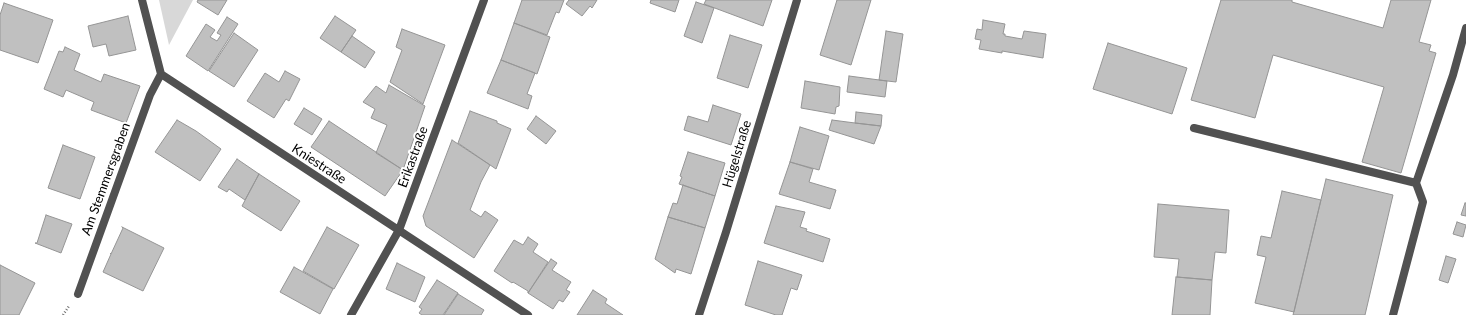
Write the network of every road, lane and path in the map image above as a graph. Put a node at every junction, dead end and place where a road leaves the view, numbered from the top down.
1 (142, 0) edge
2 (484, 0) edge
3 (797, 0) edge
4 (1466, 28) edge
5 (160, 74) junction
6 (1194, 128) dead end
7 (1416, 183) junction
8 (399, 230) junction
9 (78, 294) dead end
10 (351, 315) edge
11 (528, 315) edge
12 (699, 315) edge
13 (1393, 315) edge

1 - 5 street
2 - 8 street, Erikastraße
3 - 12 street, Hügelstraße
4 - 7 street
5 - 8 street, Kniestraße
5 - 9 street, Am Stemmersgraben
6 - 7 street
7 - 13 street
8 - 10 street, Erikastraße
8 - 11 street, Kniestraße

